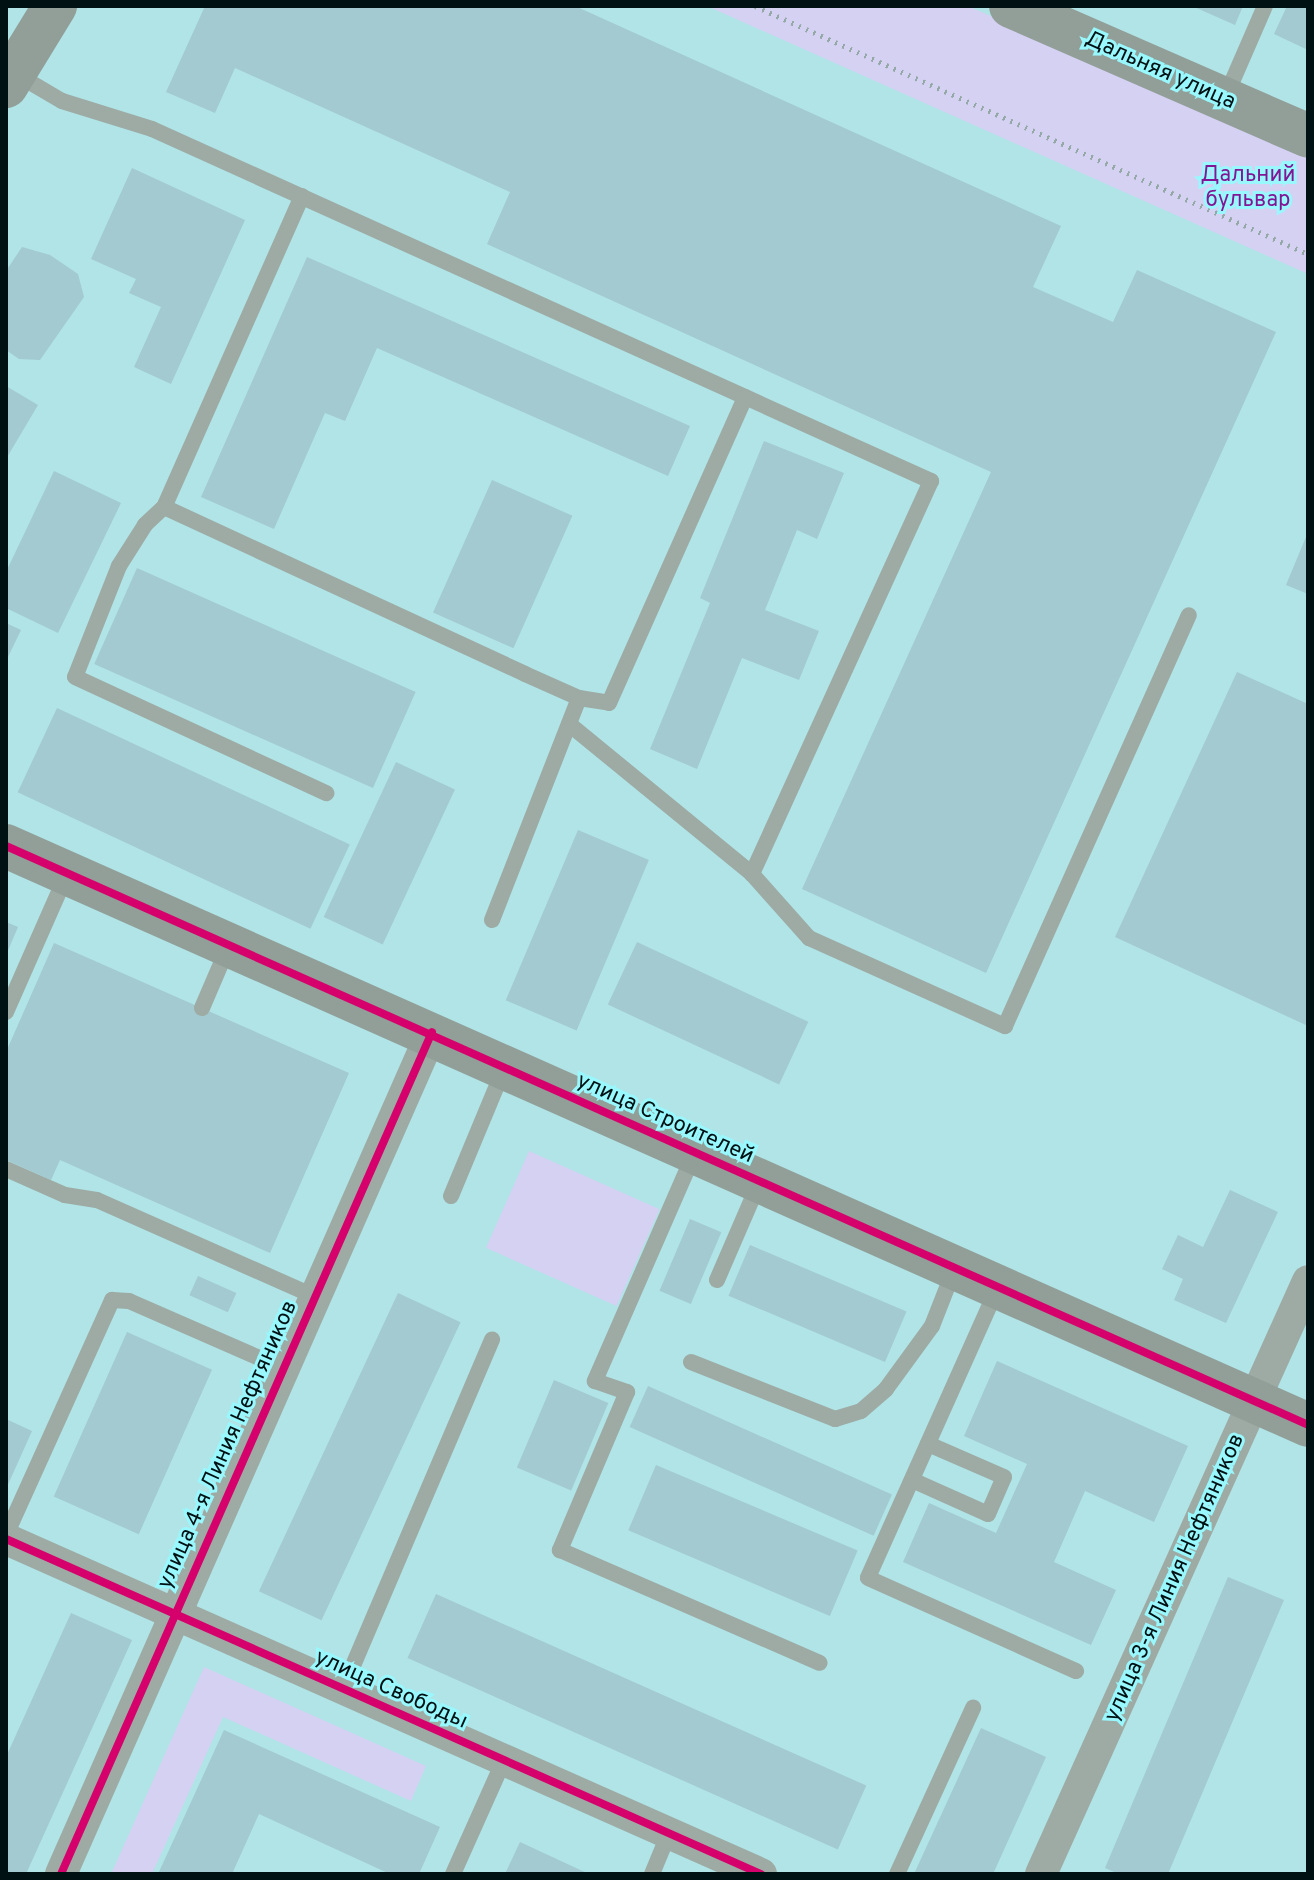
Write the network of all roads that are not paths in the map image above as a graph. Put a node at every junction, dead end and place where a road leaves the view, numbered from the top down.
1 (55, 6) edge
2 (1011, 6) edge
3 (1265, 6) edge
4 (10, 80) edge
5 (1224, 99) junction
6 (1308, 136) edge
7 (302, 196) junction
8 (745, 397) junction
9 (164, 507) junction
10 (1189, 615) dead end
11 (579, 698) junction
12 (569, 724) junction
13 (326, 793) dead end
14 (6, 846) edge
15 (68, 873) junction
16 (752, 874) junction
17 (492, 920) dead end
18 (230, 944) junction
19 (202, 1008) dead end
20 (6, 1012) edge
21 (432, 1032) junction
22 (505, 1066) junction
23 (695, 1152) junction
24 (6, 1169) edge
25 (759, 1181) junction
26 (451, 1196) dead end
27 (955, 1269) junction
28 (717, 1280) dead end
29 (1308, 1281) edge
30 (997, 1288) junction
31 (314, 1296) junction
32 (492, 1339) dead end
33 (691, 1362) dead end
34 (282, 1368) junction
35 (1255, 1401) junction
36 (1308, 1425) edge
37 (928, 1444) junction
38 (912, 1480) junction
39 (6, 1537) edge
40 (173, 1613) junction
41 (820, 1663) dead end
42 (1076, 1671) dead end
43 (343, 1689) junction
44 (973, 1708) dead end
45 (504, 1760) junction
46 (669, 1833) junction
47 (61, 1874) edge
48 (453, 1874) edge
49 (652, 1874) edge
50 (761, 1874) edge
51 (897, 1874) edge
52 (1041, 1874) edge

1 - 4 street
2 - 5 street, Дальняя улица
3 - 5 lane
4 - 7 lane
5 - 6 street, Дальняя улица
7 - 8 lane
7 - 9 lane
8 - 11 lane
8 - 16 lane
9 - 11 lane
9 - 13 lane
10 - 16 lane
11 - 12 lane
12 - 16 lane
12 - 17 lane
14 - 15 street, улица Строителей
15 - 18 street, улица Строителей
15 - 20 lane
18 - 19 lane
18 - 21 street, улица Строителей
21 - 22 street, улица Строителей
21 - 31 street, улица 4-я Линия Нефтяников
22 - 23 street, улица Строителей
22 - 26 lane
23 - 25 street, улица Строителей
23 - 41 lane
24 - 31 lane
25 - 27 street, улица Строителей
25 - 28 lane
27 - 30 street, улица Строителей
27 - 33 lane
29 - 35 street, улица 3-я Линия Нефтяников
30 - 35 street, улица Строителей
30 - 37 lane
31 - 34 street, улица 4-я Линия Нефтяников
32 - 43 lane
34 - 39 lane
34 - 40 street, улица 4-я Линия Нефтяников
35 - 36 street, улица Строителей
35 - 52 street, улица 3-я Линия Нефтяников
37 - 38 lane
37 - 38 lane
38 - 42 lane
39 - 40 street, улица Свободы
40 - 43 street, улица Свободы
40 - 47 street, улица 4-я Линия Нефтяников
43 - 45 street, улица Свободы
44 - 51 lane
45 - 46 street, улица Свободы
45 - 48 lane
46 - 49 lane
46 - 50 street, улица Свободы

